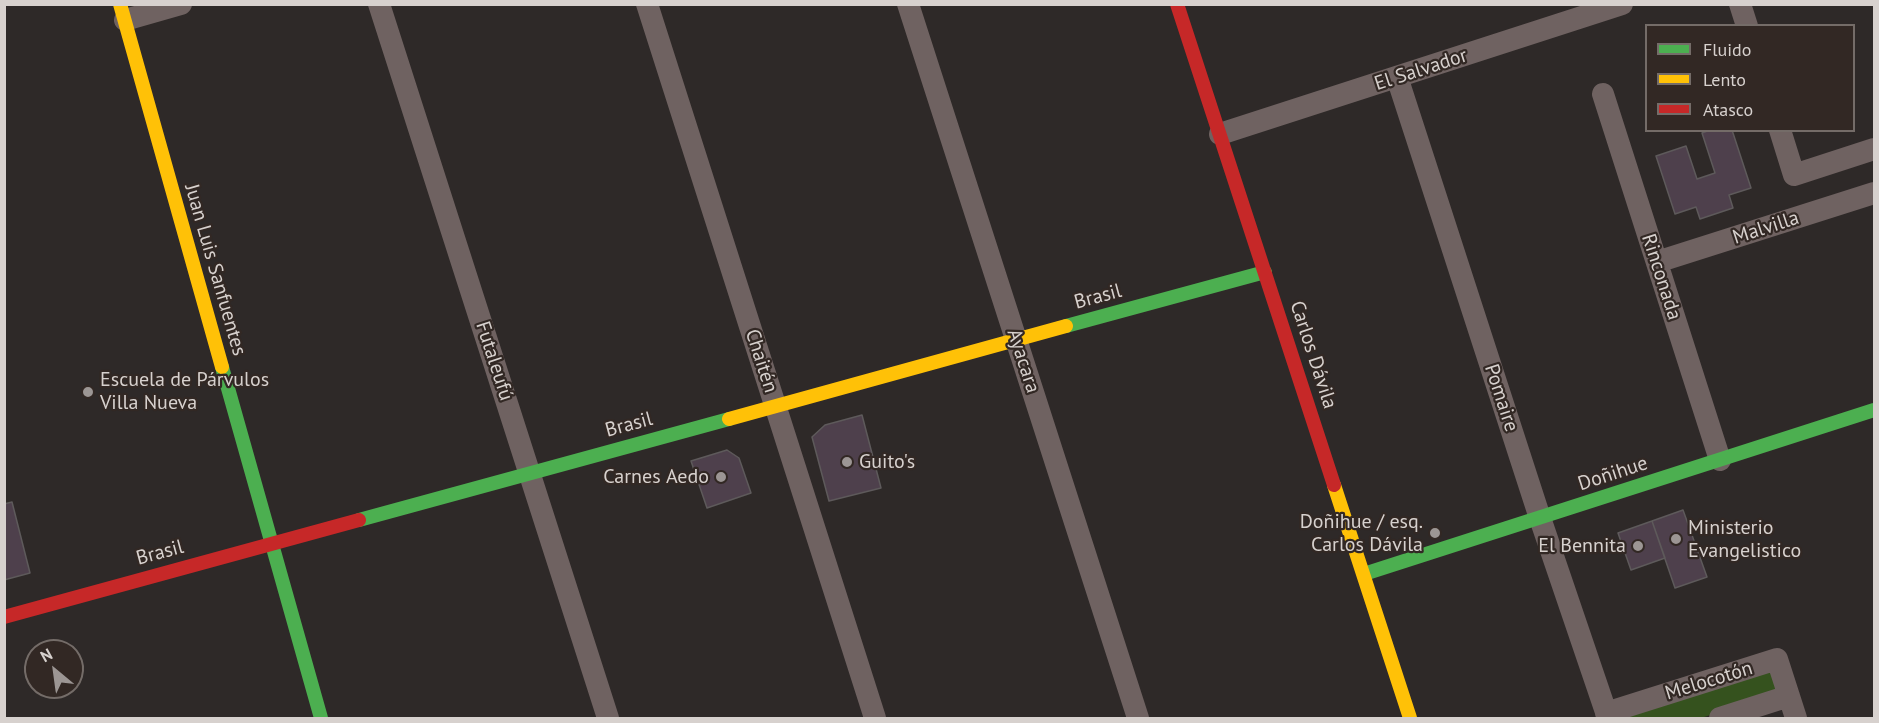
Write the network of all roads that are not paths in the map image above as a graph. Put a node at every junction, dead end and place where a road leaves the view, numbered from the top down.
1 (181, 4) edge
2 (379, 4) edge
3 (647, 4) edge
4 (908, 4) edge
5 (1177, 4) edge
6 (1622, 4) edge
7 (1740, 4) edge
8 (122, 12) edge
9 (1746, 24) edge
10 (1397, 77) junction
11 (1603, 94) dead end
12 (1781, 132) edge
13 (1220, 134) junction
14 (1875, 149) edge
15 (1875, 193) edge
16 (1657, 262) junction
17 (1264, 272) junction
18 (1016, 340) junction
19 (776, 405) junction
20 (1875, 410) edge
21 (1720, 460) junction
22 (529, 472) junction
23 (1540, 518) junction
24 (271, 543) junction
25 (1364, 574) junction
26 (4, 617) edge
27 (1789, 696) junction
28 (1607, 716) edge
29 (321, 718) edge
30 (608, 718) edge
31 (875, 718) edge
32 (1138, 718) edge
33 (1410, 718) edge
34 (1720, 718) edge
35 (1796, 718) edge

1 - 8 street
2 - 22 street, Futaleufú
3 - 19 street, Chaitén
4 - 18 street, Ayacara
5 - 13 street, Carlos Dávila
6 - 10 street, El Salvador
7 - 9 street
8 - 24 street, Juan Luis Sanfuentes
10 - 13 street, El Salvador
10 - 23 street, Pomaire
11 - 16 street, Rinconada
12 - 14 street
13 - 17 street, Carlos Dávila
15 - 16 street, Malvilla
16 - 21 street, Rinconada
17 - 18 street, Brasil
17 - 25 street, Carlos Dávila
18 - 19 street, Brasil
18 - 32 street, Ayacara
19 - 22 street, Brasil
19 - 31 street, Chaitén
20 - 21 street, Doñihue
21 - 23 street, Doñihue
22 - 24 street, Brasil
22 - 30 street, Futaleufú
23 - 25 street, Doñihue
23 - 28 street, Pomaire
24 - 26 street, Brasil
24 - 29 street, Juan Luis Sanfuentes
25 - 33 street, Carlos Dávila
27 - 28 street, Melocotón
27 - 34 street, Melocotón
27 - 35 street

